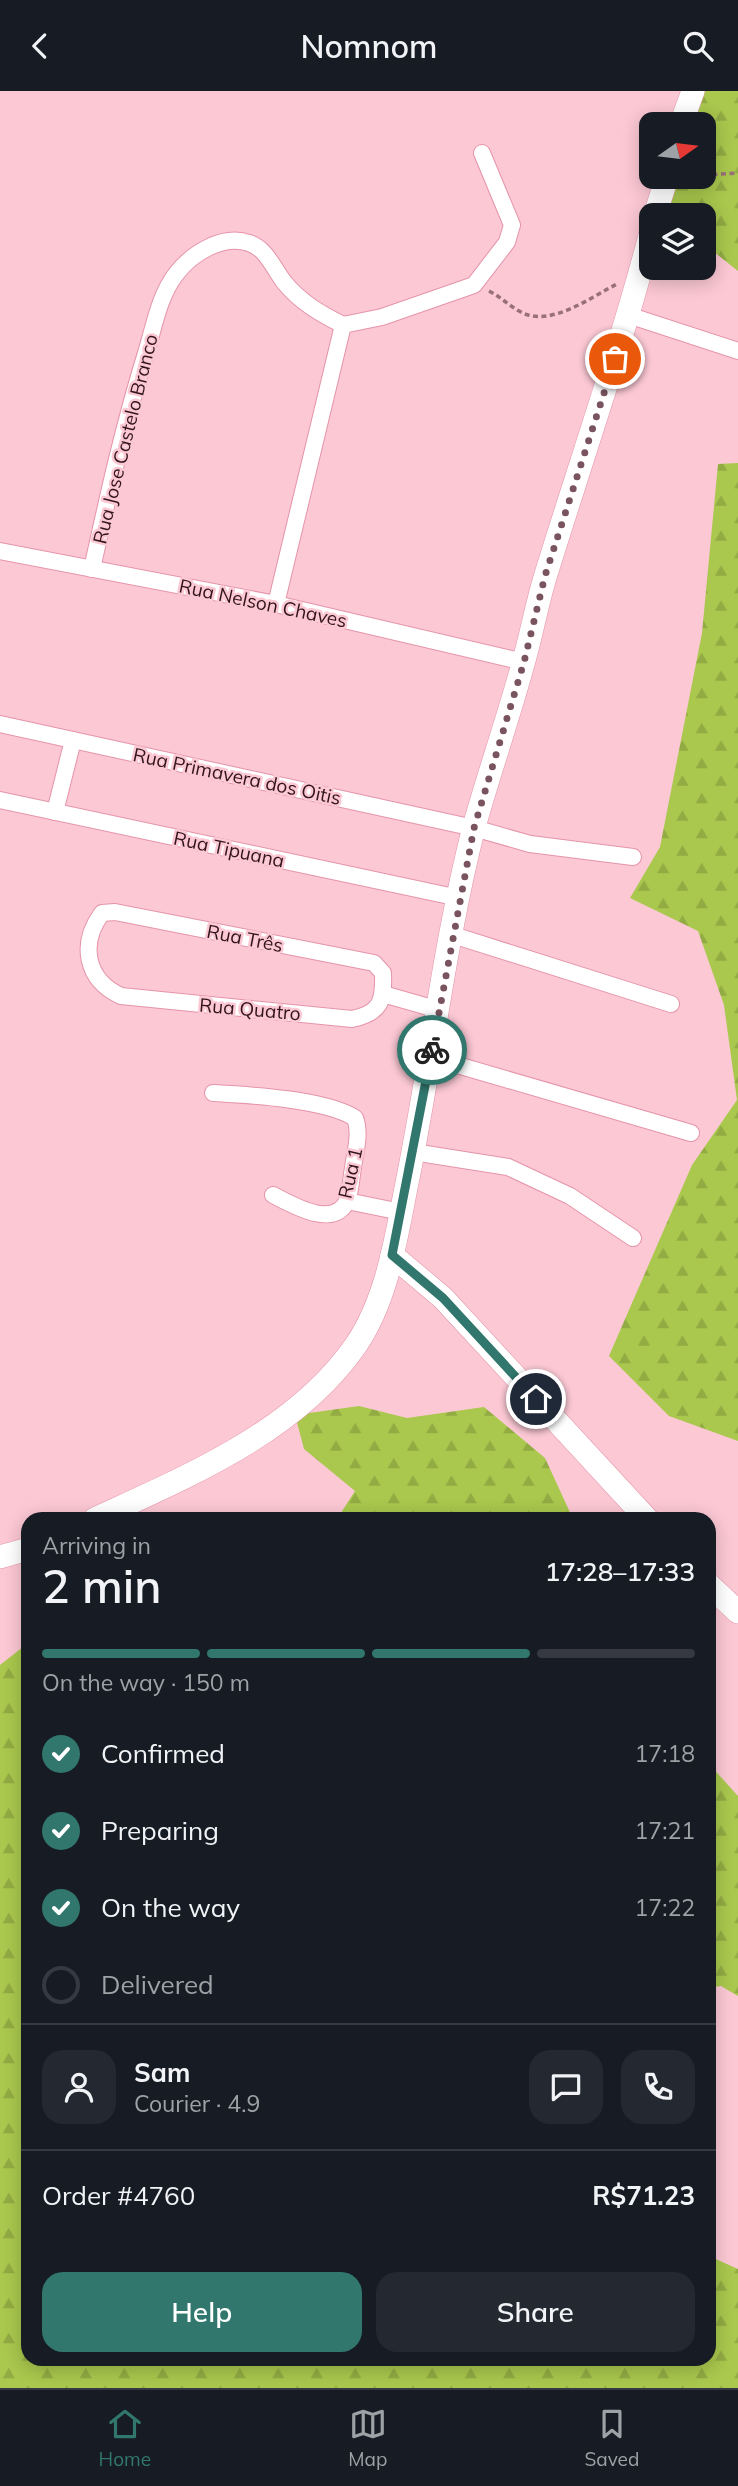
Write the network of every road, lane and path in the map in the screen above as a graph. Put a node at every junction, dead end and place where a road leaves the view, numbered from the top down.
1 (693, 91) edge
2 (685, 112) edge
3 (482, 153) dead end
4 (738, 173) edge
5 (716, 174) edge
6 (639, 273) edge
7 (639, 276) edge
8 (474, 285) junction
9 (628, 315) junction
10 (343, 325) junction
11 (738, 351) edge
12 (0, 551) edge
13 (92, 569) junction
14 (276, 604) junction
15 (524, 662) junction
16 (0, 724) edge
17 (73, 740) junction
18 (0, 800) edge
19 (55, 812) junction
20 (474, 828) junction
21 (634, 857) dead end
22 (459, 898) junction
23 (453, 935) junction
24 (383, 993) junction
25 (121, 996) joint
26 (671, 1005) dead end
27 (439, 1010) junction
28 (430, 1057) junction
29 (213, 1093) dead end
30 (691, 1133) dead end
31 (413, 1152) junction
32 (273, 1195) dead end
33 (347, 1201) junction
34 (401, 1212) junction
35 (633, 1238) dead end
36 (392, 1255) junction
37 (109, 1512) edge
38 (641, 1512) edge
39 (21, 1551) edge
40 (0, 1557) edge
41 (716, 1592) edge
42 (738, 1612) edge

1 - 2 street
3 - 8 street
4 - 5 path
6 - 8 path
7 - 9 street
8 - 10 street
9 - 11 street
9 - 15 street
10 - 13 street, Rua Jose Castelo Branco
10 - 14 street
12 - 13 street, Rua Nelson Chaves
13 - 14 street, Rua Nelson Chaves
14 - 15 street, Rua Nelson Chaves
15 - 20 street
16 - 17 street, Rua Primavera dos Oitis
17 - 19 street
17 - 20 street, Rua Primavera dos Oitis
18 - 19 street, Rua Tipuana
19 - 22 street, Rua Tipuana
20 - 21 street, Rua Primavera dos Oitis
20 - 22 street
22 - 23 street
23 - 26 street
23 - 27 street
24 - 25 street, Rua Quatro
24 - 25 street, Rua Três
24 - 27 street
27 - 28 street
28 - 30 street
28 - 31 street
29 - 33 street, Rua 1
31 - 34 street
31 - 35 street
32 - 33 street, Rua 1
33 - 34 street
34 - 36 street
36 - 37 street
36 - 38 street
39 - 40 street
41 - 42 street

